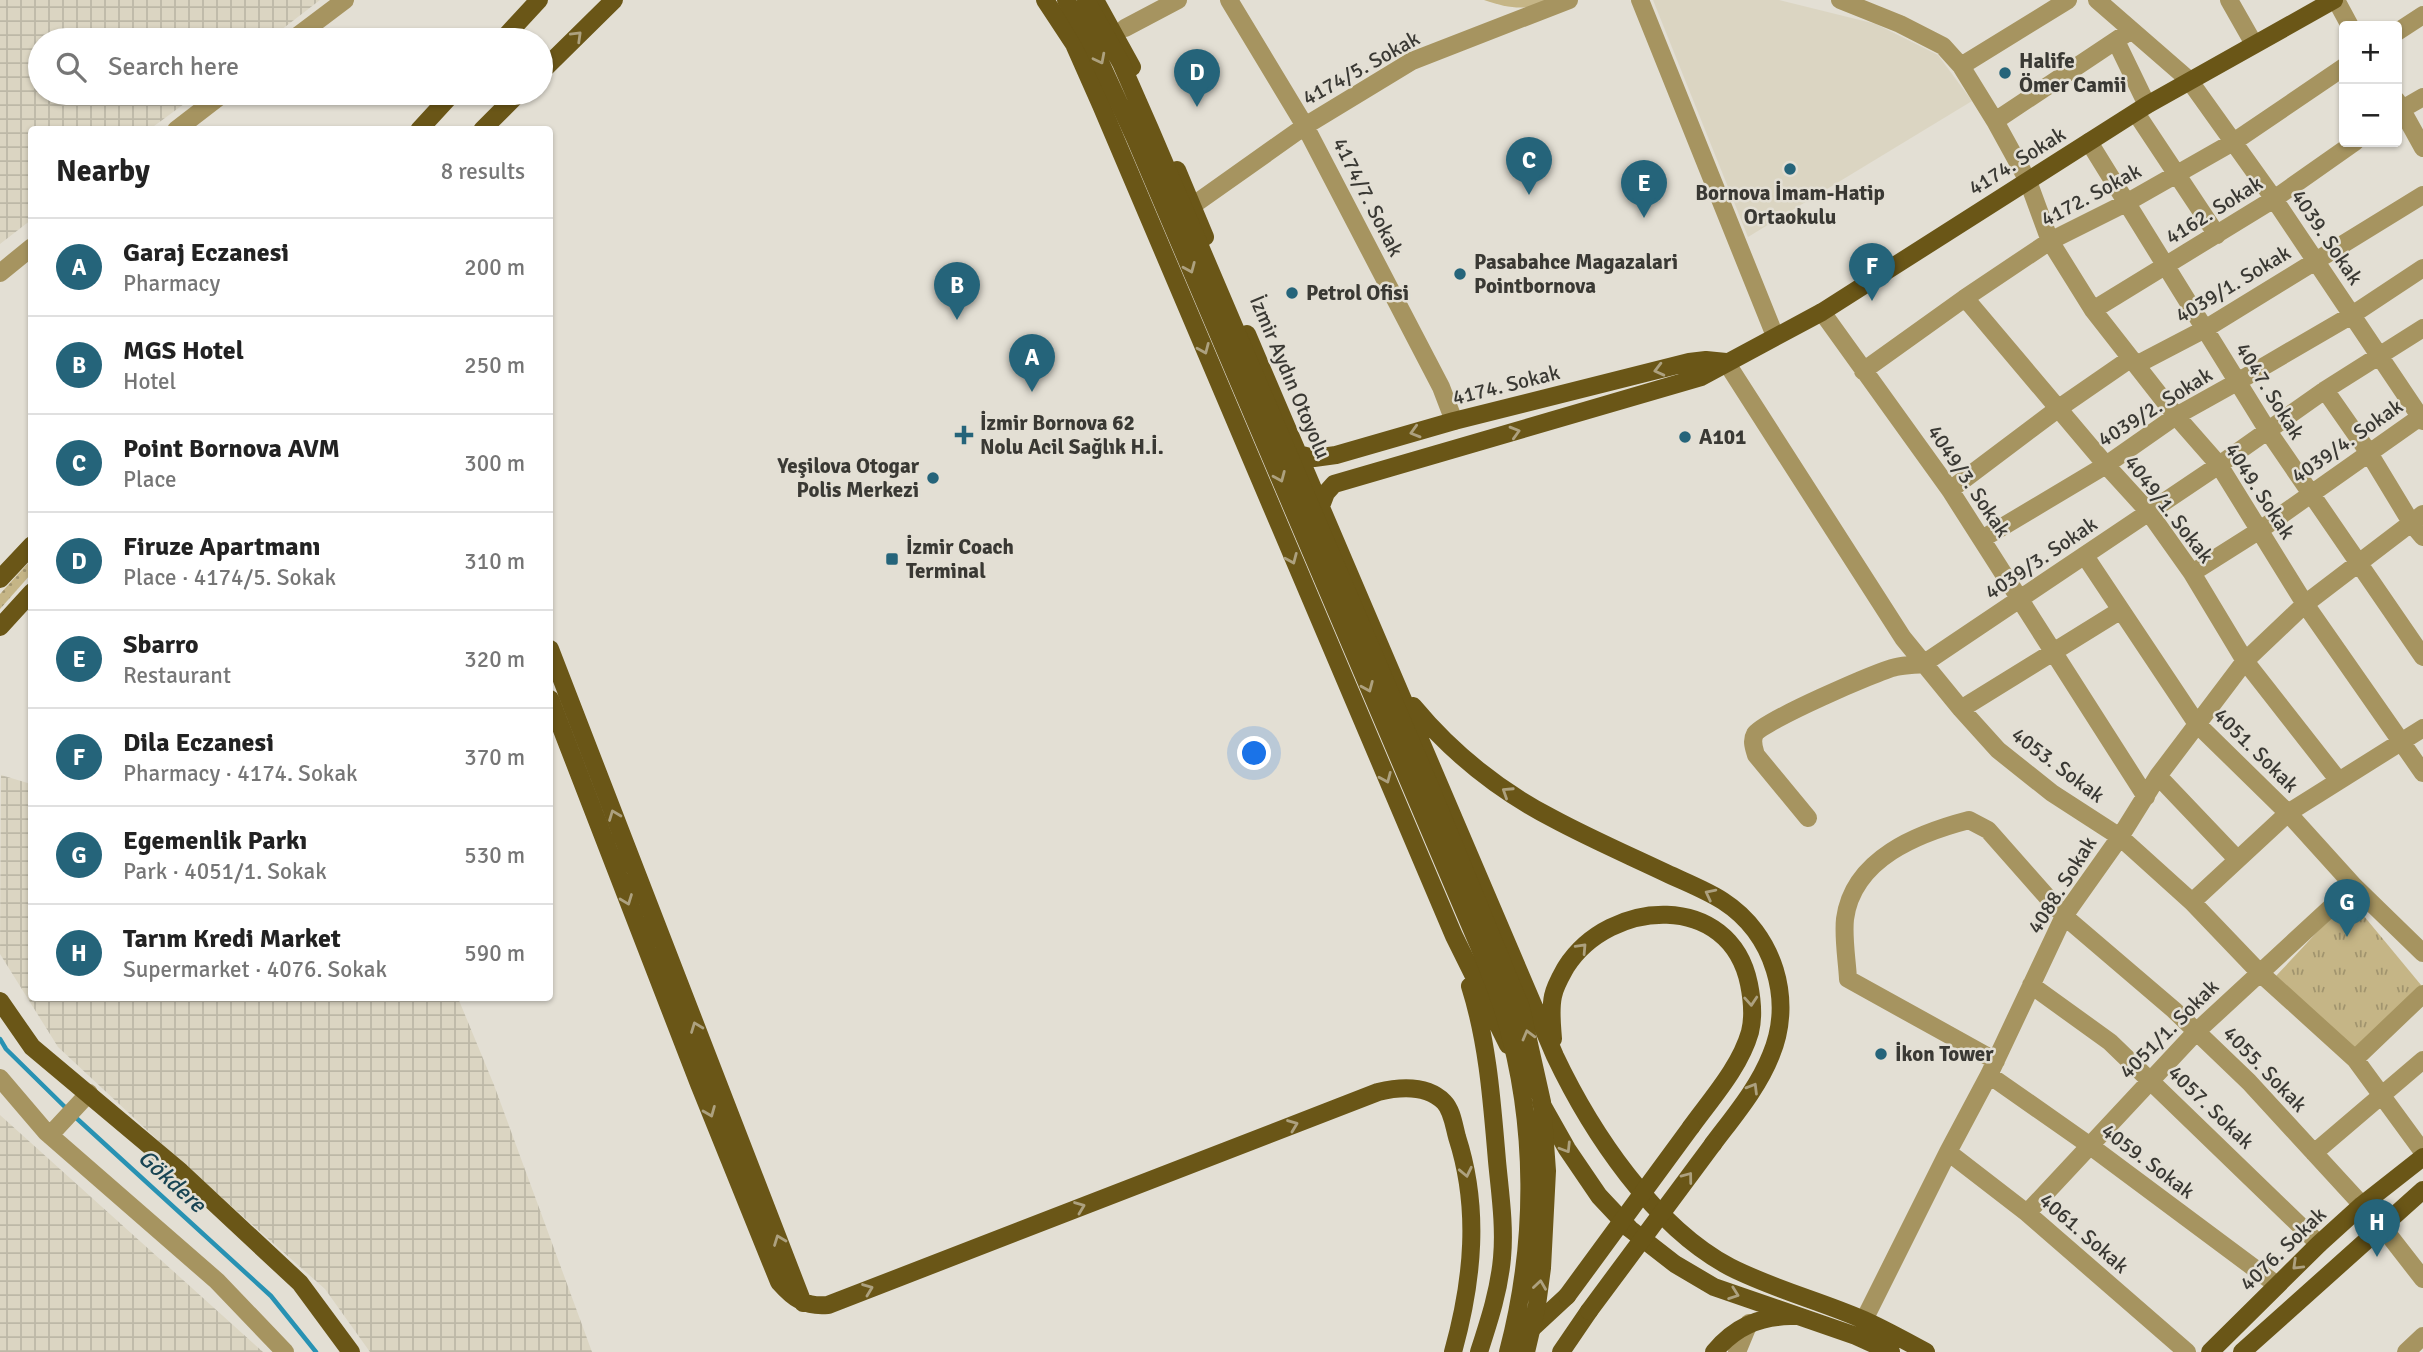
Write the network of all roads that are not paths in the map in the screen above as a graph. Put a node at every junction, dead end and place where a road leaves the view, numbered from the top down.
1 (345, 0) edge
2 (539, 0) edge
3 (614, 0) edge
4 (1045, 0) edge
5 (1066, 0) edge
6 (1086, 0) edge
7 (1095, 0) edge
8 (1178, 0) edge
9 (1229, 0) edge
10 (1569, 0) edge
11 (1640, 0) edge
12 (2068, 0) edge
13 (2097, 0) edge
14 (2230, 0) edge
15 (2335, 0) edge
16 (1844, 1) edge
17 (2423, 15) edge
18 (2347, 21) edge
19 (308, 28) edge
20 (513, 28) edge
21 (1125, 28) dead end
22 (2402, 29) edge
23 (2123, 36) junction
24 (2254, 44) junction
25 (553, 60) edge
26 (1961, 66) junction
27 (2339, 70) edge
28 (2189, 80) junction
29 (2423, 97) edge
30 (208, 105) edge
31 (442, 105) edge
32 (507, 105) edge
33 (2402, 106) edge
34 (2141, 109) junction
35 (2402, 112) edge
36 (1995, 121) junction
37 (181, 126) edge
38 (423, 126) edge
39 (486, 126) edge
40 (1305, 126) junction
41 (2235, 141) junction
42 (2089, 142) junction
43 (2348, 147) edge
44 (2423, 148) edge
45 (2176, 175) junction
46 (2028, 181) junction
47 (2423, 195) edge
48 (2274, 199) junction
49 (2126, 203) junction
50 (1192, 206) junction
51 (2217, 236) junction
52 (2050, 242) junction
53 (28, 250) edge
54 (2316, 262) junction
55 (2167, 266) junction
56 (2423, 268) edge
57 (0, 272) edge
58 (1965, 298) junction
59 (2093, 310) junction
60 (1822, 312) junction
61 (2352, 315) junction
62 (2423, 328) edge
63 (2205, 329) junction
64 (1775, 336) junction
65 (2380, 356) junction
66 (1726, 362) junction
67 (2133, 362) junction
68 (1863, 371) junction
69 (2237, 382) junction
70 (2325, 390) junction
71 (2059, 408) junction
72 (2176, 416) junction
73 (2422, 418) edge
74 (1454, 421) junction
75 (2268, 430) junction
76 (2369, 453) junction
77 (1298, 454) junction
78 (2105, 465) junction
79 (2220, 465) junction
80 (1950, 490) junction
81 (2310, 495) junction
82 (1321, 506) junction
83 (2148, 511) junction
84 (2419, 525) edge
85 (2260, 530) junction
86 (1982, 539) junction
87 (28, 549) edge
88 (2085, 556) junction
89 (2359, 562) junction
90 (2192, 573) junction
91 (0, 579) edge
92 (28, 596) edge
93 (2020, 600) junction
94 (2305, 604) junction
95 (2121, 610) junction
96 (0, 627) edge
97 (2054, 652) junction
98 (553, 657) edge
99 (2423, 657) edge
100 (2245, 661) junction
101 (1923, 664) junction
102 (1400, 689) junction
103 (553, 707) edge
104 (1961, 709) junction
105 (2197, 724) junction
106 (2423, 728) edge
107 (2402, 742) junction
108 (2423, 773) edge
109 (2158, 776) junction
110 (2339, 781) junction
111 (2146, 797) junction
112 (2288, 813) junction
113 (1808, 818) dead end
114 (2120, 837) junction
115 (2238, 859) junction
116 (2354, 886) junction
117 (2192, 902) junction
118 (2064, 916) junction
119 (1454, 936) junction
120 (2420, 944) edge
121 (2259, 972) junction
122 (2031, 985) junction
123 (2423, 995) edge
124 (0, 1001) edge
125 (2196, 1032) junction
126 (1555, 1056) junction
127 (2355, 1059) junction
128 (2423, 1060) edge
129 (1992, 1068) junction
130 (0, 1078) edge
131 (2150, 1081) junction
132 (89, 1093) junction
133 (2379, 1096) junction
134 (50, 1135) junction
135 (2089, 1145) junction
136 (1948, 1152) junction
137 (2314, 1153) junction
138 (2423, 1155) edge
139 (2423, 1190) edge
140 (2362, 1205) junction
141 (2026, 1213) junction
142 (2381, 1225) junction
143 (2319, 1244) junction
144 (2423, 1279) edge
145 (2277, 1285) junction
146 (803, 1303) junction
147 (1800, 1316) junction
148 (1749, 1323) junction
149 (1860, 1328) junction
150 (2423, 1336) edge
151 (285, 1352) edge
152 (351, 1352) edge
153 (1453, 1352) edge
154 (1479, 1352) edge
155 (1506, 1352) edge
156 (1526, 1352) edge
157 (1561, 1352) edge
158 (1714, 1352) edge
159 (1737, 1352) edge
160 (1891, 1352) edge
161 (1926, 1352) edge
162 (2187, 1352) edge
163 (2210, 1352) edge
164 (2242, 1352) edge
165 (2406, 1352) edge

1 - 19 street
2 - 20 main road
25 -> 3 main road
4 -> 119 main road
5 -> 155 main road, bridge
156 -> 6 main road, bridge
7 - 50 main road, İzmir Aydın Otoyolu
8 - 21 street
9 - 40 street, 4174/7. Sokak
10 - 40 street, 4174/5. Sokak
11 - 64 street
12 - 26 street
13 - 23 street, 4039. Sokak
14 - 24 street
15 - 18 street
15 - 24 main road, 4174. Sokak
16 - 26 street, 4049. Sokak
17 - 22 street
23 - 28 street, 4039. Sokak
23 - 34 street
23 - 36 street
24 - 28 main road, 4174. Sokak
26 - 36 street, 4049. Sokak
27 - 41 street, 4172. Sokak
28 - 34 main road, 4174. Sokak
28 - 41 street, 4039. Sokak
29 - 33 street
30 - 37 street
31 - 38 main road
32 - 39 main road
34 - 42 main road, 4174. Sokak
34 - 45 street
35 - 44 street
36 - 46 street, 4049. Sokak
40 - 50 street, 4174/5. Sokak
40 - 74 street, 4174/7. Sokak
41 - 45 street, 4172. Sokak
41 - 48 street, 4039. Sokak
42 - 46 main road, 4174. Sokak
42 - 49 street, 4047. Sokak
43 - 48 street, 4162. Sokak
45 - 49 street, 4172. Sokak
45 - 51 street
46 - 52 street, 4049. Sokak
46 - 60 main road, 4174. Sokak
47 - 54 street, 4039/1. Sokak
48 - 51 street, 4162. Sokak
48 - 54 street, 4039. Sokak
49 - 52 street, 4172. Sokak
49 - 55 street, 4047. Sokak
50 - 77 main road, İzmir Aydın Otoyolu
51 - 55 street, 4162. Sokak
52 - 58 street, 4172. Sokak
52 - 59 street, 4049. Sokak
53 - 57 street
54 - 61 street, 4039. Sokak
54 - 63 street, 4039/1. Sokak
55 - 59 street, 4162. Sokak
55 - 63 street, 4047. Sokak
56 - 61 street, 4039/2. Sokak
58 - 68 street, 4172. Sokak
58 - 71 street, 4049/1. Sokak
59 - 67 street, 4049. Sokak
60 - 64 main road, 4174. Sokak
60 - 68 street, 4049/3. Sokak
61 - 65 street, 4039. Sokak
61 - 69 street, 4039/2. Sokak
62 - 65 street, 4039/3. Sokak
63 - 67 street, 4039/1. Sokak
63 - 69 street, 4047. Sokak
64 - 66 main road, 4174. Sokak
65 - 70 street, 4039/3. Sokak
65 - 73 street, 4039. Sokak
66 -> 74 main road, 4174. Sokak
82 -> 66 main road, 4174. Sokak
66 - 101 street, 4053. Sokak
67 - 71 street, 4039/1. Sokak
67 - 72 street, 4049. Sokak
68 - 80 street, 4049/3. Sokak
69 - 72 street, 4039/2. Sokak
69 - 75 street, 4047. Sokak
70 - 75 street, 4039/3. Sokak
70 - 76 street
71 - 78 street, 4049/1. Sokak
71 - 80 street, 4039/1. Sokak
72 - 78 street, 4039/2. Sokak
72 - 79 street, 4049. Sokak
73 - 76 street, 4039/4. Sokak
74 -> 77 main road, 4174. Sokak
75 - 79 street, 4039/3. Sokak
75 - 81 street, 4047. Sokak
76 - 81 street, 4039/4. Sokak
76 - 84 street
77 - 82 main road, İzmir Aydın Otoyolu
78 - 83 street, 4049/1. Sokak
78 - 86 street, 4039/2. Sokak
79 - 83 street, 4039/3. Sokak
79 - 85 street, 4049. Sokak
80 - 86 street, 4049/3. Sokak
81 - 85 street, 4039/4. Sokak
81 - 89 street, 4047. Sokak
82 - 102 main road, İzmir Aydın Otoyolu
83 - 88 street, 4039/3. Sokak
83 - 90 street, 4049/1. Sokak
84 - 89 street, 4088. Sokak
85 - 90 street, 4039/4. Sokak
85 - 94 street, 4049. Sokak
86 - 93 street, 4049/3. Sokak
87 - 91 main road
88 - 93 street, 4039/3. Sokak
88 - 95 street, 4051. Sokak
89 - 94 street, 4088. Sokak
89 - 99 street, 4047. Sokak
90 - 100 street, 4049/1. Sokak
92 - 96 main road
93 - 97 street, 4049/3. Sokak
93 - 101 street, 4039/3. Sokak
94 - 100 street, 4088. Sokak
94 - 107 street, 4049. Sokak
95 - 97 street
95 - 105 street, 4051. Sokak
97 - 104 street
97 - 111 street, 4049/3. Sokak
146 -> 98 main road
100 - 105 street, 4088. Sokak
100 - 110 street, 4049/1. Sokak
101 - 104 street, 4053. Sokak
101 - 113 street, 4039/3. Sokak
102 - 126 main road, İzmir Aydın Otoyolu
157 -> 102 main road, bridge
103 -> 146 main road
104 - 114 street, 4053. Sokak
105 - 109 street, 4088. Sokak
105 - 112 street, 4051. Sokak
106 - 107 street
107 - 108 street, 4049. Sokak
107 - 110 street
109 - 111 street, 4088. Sokak
109 - 115 street
110 - 112 street
111 - 114 street, 4088. Sokak
112 - 115 street
112 - 116 street, 4051. Sokak
114 - 117 street, 4053. Sokak
114 - 118 street, 4088. Sokak
115 - 117 street
116 - 120 street, 4051. Sokak
116 - 121 street, 4051/1. Sokak
117 - 121 street, 4053. Sokak
118 - 122 street, 4088. Sokak
118 - 125 street, 4055. Sokak
118 - 129 street
119 -> 147 main road
119 - 154 main road
121 - 125 street, 4051/1. Sokak
121 - 127 street, 4053. Sokak
122 - 129 street, 4088. Sokak
122 - 131 street, 4057. Sokak
123 - 127 street
124 - 132 main road
125 - 131 street, 4051/1. Sokak
125 - 137 street, 4055. Sokak
126 - 149 main road, İzmir Aydın Otoyolu
126 -> 155 main road, bridge
127 - 133 street, 4053. Sokak
128 - 133 street
129 - 135 street, 4059. Sokak
129 - 136 street, 4088. Sokak
130 - 134 street
131 - 135 street, 4051/1. Sokak
131 - 143 street, 4057. Sokak
132 - 134 street
132 - 152 main road
133 - 137 street
133 - 138 street, 4053. Sokak
134 - 151 street
135 - 141 street, 4051/1. Sokak
135 - 145 street, 4059. Sokak
136 - 141 street, 4061. Sokak
136 - 149 street, 4088. Sokak
137 - 140 street, 4055. Sokak
138 - 140 main road, 4076. Sokak
139 - 142 main road
140 - 143 main road, 4076. Sokak
141 - 162 street, 4061. Sokak
142 - 144 street
142 - 164 main road
143 -> 145 main road, 4076. Sokak
145 - 163 main road, 4076. Sokak
146 -> 153 main road
147 - 148 main road
147 - 149 main road
148 - 158 main road
148 - 159 street
149 - 160 main road
149 - 161 main road
150 - 165 street

